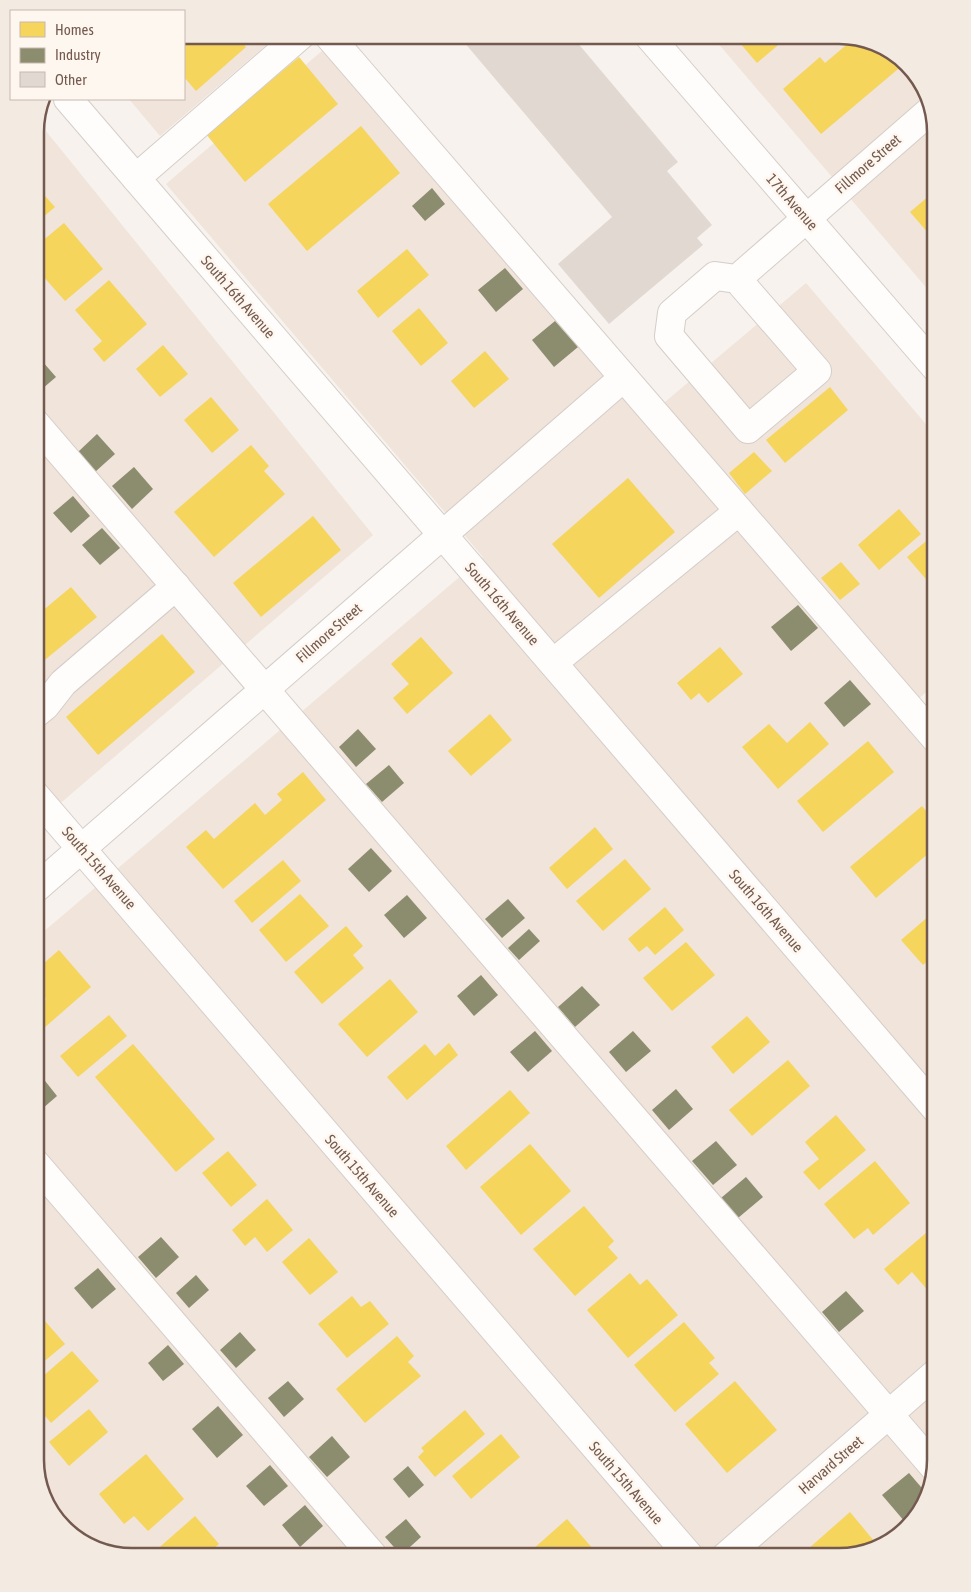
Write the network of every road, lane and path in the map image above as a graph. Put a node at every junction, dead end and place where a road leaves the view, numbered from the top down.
1 (291, 44) edge
2 (336, 44) edge
3 (656, 44) edge
4 (69, 100) edge
5 (926, 114) edge
6 (136, 178) junction
7 (806, 218) junction
8 (737, 279) junction
9 (927, 358) edge
10 (623, 378) junction
11 (44, 433) edge
12 (738, 511) junction
13 (442, 534) junction
14 (176, 586) junction
15 (553, 663) junction
16 (265, 689) junction
17 (44, 707) edge
18 (927, 723) edge
19 (44, 805) edge
20 (81, 848) junction
21 (44, 881) edge
22 (927, 1099) edge
23 (44, 1173) edge
24 (927, 1381) edge
25 (889, 1414) junction
26 (927, 1459) edge
27 (366, 1548) edge
28 (682, 1548) edge
29 (735, 1548) edge

1 - 6 street
2 - 10 street
3 - 7 street, 17th Avenue
4 - 6 street, South 16th Avenue
5 - 7 street, Fillmore Street
6 - 13 street, South 16th Avenue
7 - 8 street, Fillmore Street
7 - 9 street, 17th Avenue
8 - 8 street
10 - 12 street
10 - 13 street, Fillmore Street
11 - 14 street
12 - 15 street
12 - 18 street
13 - 15 street, South 16th Avenue
13 - 16 street, Fillmore Street
14 - 16 street
14 - 17 street
15 - 22 street, South 16th Avenue
16 - 20 street, Fillmore Street
16 - 25 street
19 - 20 street, South 15th Avenue
20 - 21 street, Fillmore Street
20 - 28 street, South 15th Avenue
23 - 27 street
24 - 25 street, Harvard Street
25 - 26 street
25 - 29 street, Harvard Street

